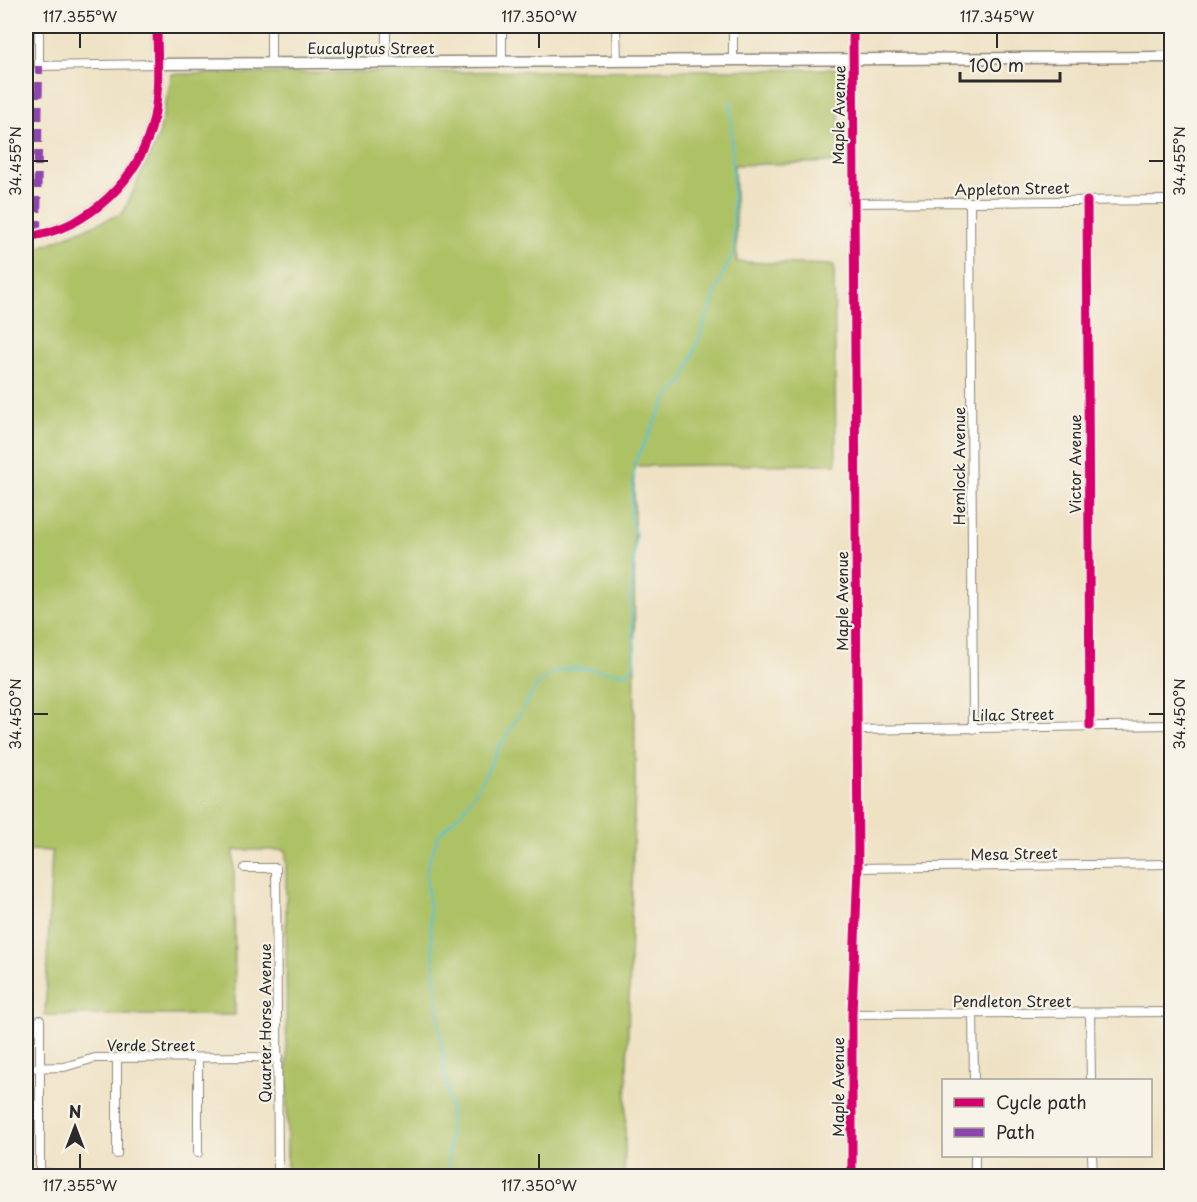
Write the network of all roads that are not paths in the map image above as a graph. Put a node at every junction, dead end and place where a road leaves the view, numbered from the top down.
1 (39, 26) edge
2 (157, 26) edge
3 (271, 26) edge
4 (386, 26) edge
5 (502, 26) edge
6 (616, 26) edge
7 (733, 26) edge
8 (853, 26) edge
9 (1172, 57) edge
10 (854, 59) junction
11 (733, 60) junction
12 (616, 61) junction
13 (386, 62) junction
14 (502, 62) junction
15 (271, 63) junction
16 (157, 64) junction
17 (1172, 200) edge
18 (1088, 201) junction
19 (970, 202) junction
20 (852, 203) junction
21 (26, 237) edge
22 (1172, 725) edge
23 (1090, 726) junction
24 (973, 729) junction
25 (856, 730) junction
26 (1172, 864) edge
27 (245, 868) dead end
28 (858, 868) junction
29 (1172, 1012) edge
30 (973, 1013) junction
31 (1090, 1013) junction
32 (852, 1014) junction
33 (40, 1020) dead end
34 (278, 1057) junction
35 (117, 1058) junction
36 (198, 1058) junction
37 (26, 1068) edge
38 (40, 1068) junction
39 (974, 1079) edge
40 (1091, 1079) edge
41 (198, 1153) dead end
42 (117, 1154) dead end
43 (975, 1157) edge
44 (1092, 1157) edge
45 (40, 1176) edge
46 (278, 1176) edge
47 (852, 1176) edge
48 (975, 1176) edge
49 (1093, 1176) edge

1 - 16 street, Eucalyptus Street
2 - 16 main road
3 - 15 street
4 - 13 street
5 - 14 street
6 - 12 street
7 - 11 street
8 - 10 street, Maple Avenue
9 - 10 main road, Eucalyptus Street
10 - 11 main road, Eucalyptus Street
10 - 20 street, Maple Avenue
11 - 12 main road, Eucalyptus Street
12 - 14 main road, Eucalyptus Street
13 - 14 main road, Eucalyptus Street
13 - 15 main road, Eucalyptus Street
15 - 16 main road, Eucalyptus Street
16 - 21 main road
17 - 18 street, Appleton Street
18 - 19 street, Appleton Street
18 - 23 street, Victor Avenue
19 - 20 street, Appleton Street
19 - 24 street, Hemlock Avenue
20 - 25 street, Maple Avenue
22 - 23 street, Lilac Street
23 - 24 street, Lilac Street
24 - 25 street, Lilac Street
25 - 28 street, Maple Avenue
26 - 28 street, Mesa Street
27 - 34 street, Quarter Horse Avenue
28 - 32 street, Maple Avenue
29 - 31 street, Pendleton Street
30 - 31 street, Pendleton Street
30 - 32 street, Pendleton Street
30 - 39 street
31 - 40 street
32 - 47 street, Maple Avenue
33 - 38 street
34 - 36 street, Verde Street
34 - 46 street, Quarter Horse Avenue
35 - 36 street, Verde Street
35 - 38 street, Verde Street
35 - 42 street
36 - 41 street
37 - 38 street, Verde Street
38 - 45 street
43 - 48 street
44 - 49 street

